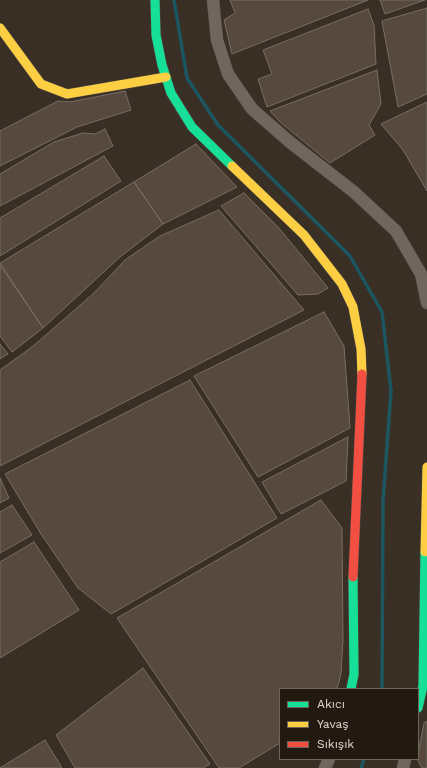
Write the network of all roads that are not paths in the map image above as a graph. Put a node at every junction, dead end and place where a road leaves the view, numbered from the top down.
1 (156, 0) edge
2 (213, 0) edge
3 (0, 28) edge
4 (166, 77) junction
5 (427, 303) edge
6 (427, 467) edge
7 (351, 688) edge
8 (419, 704) edge

1 - 4 street
2 - 5 street
3 - 4 street
4 - 7 street
6 - 8 street

